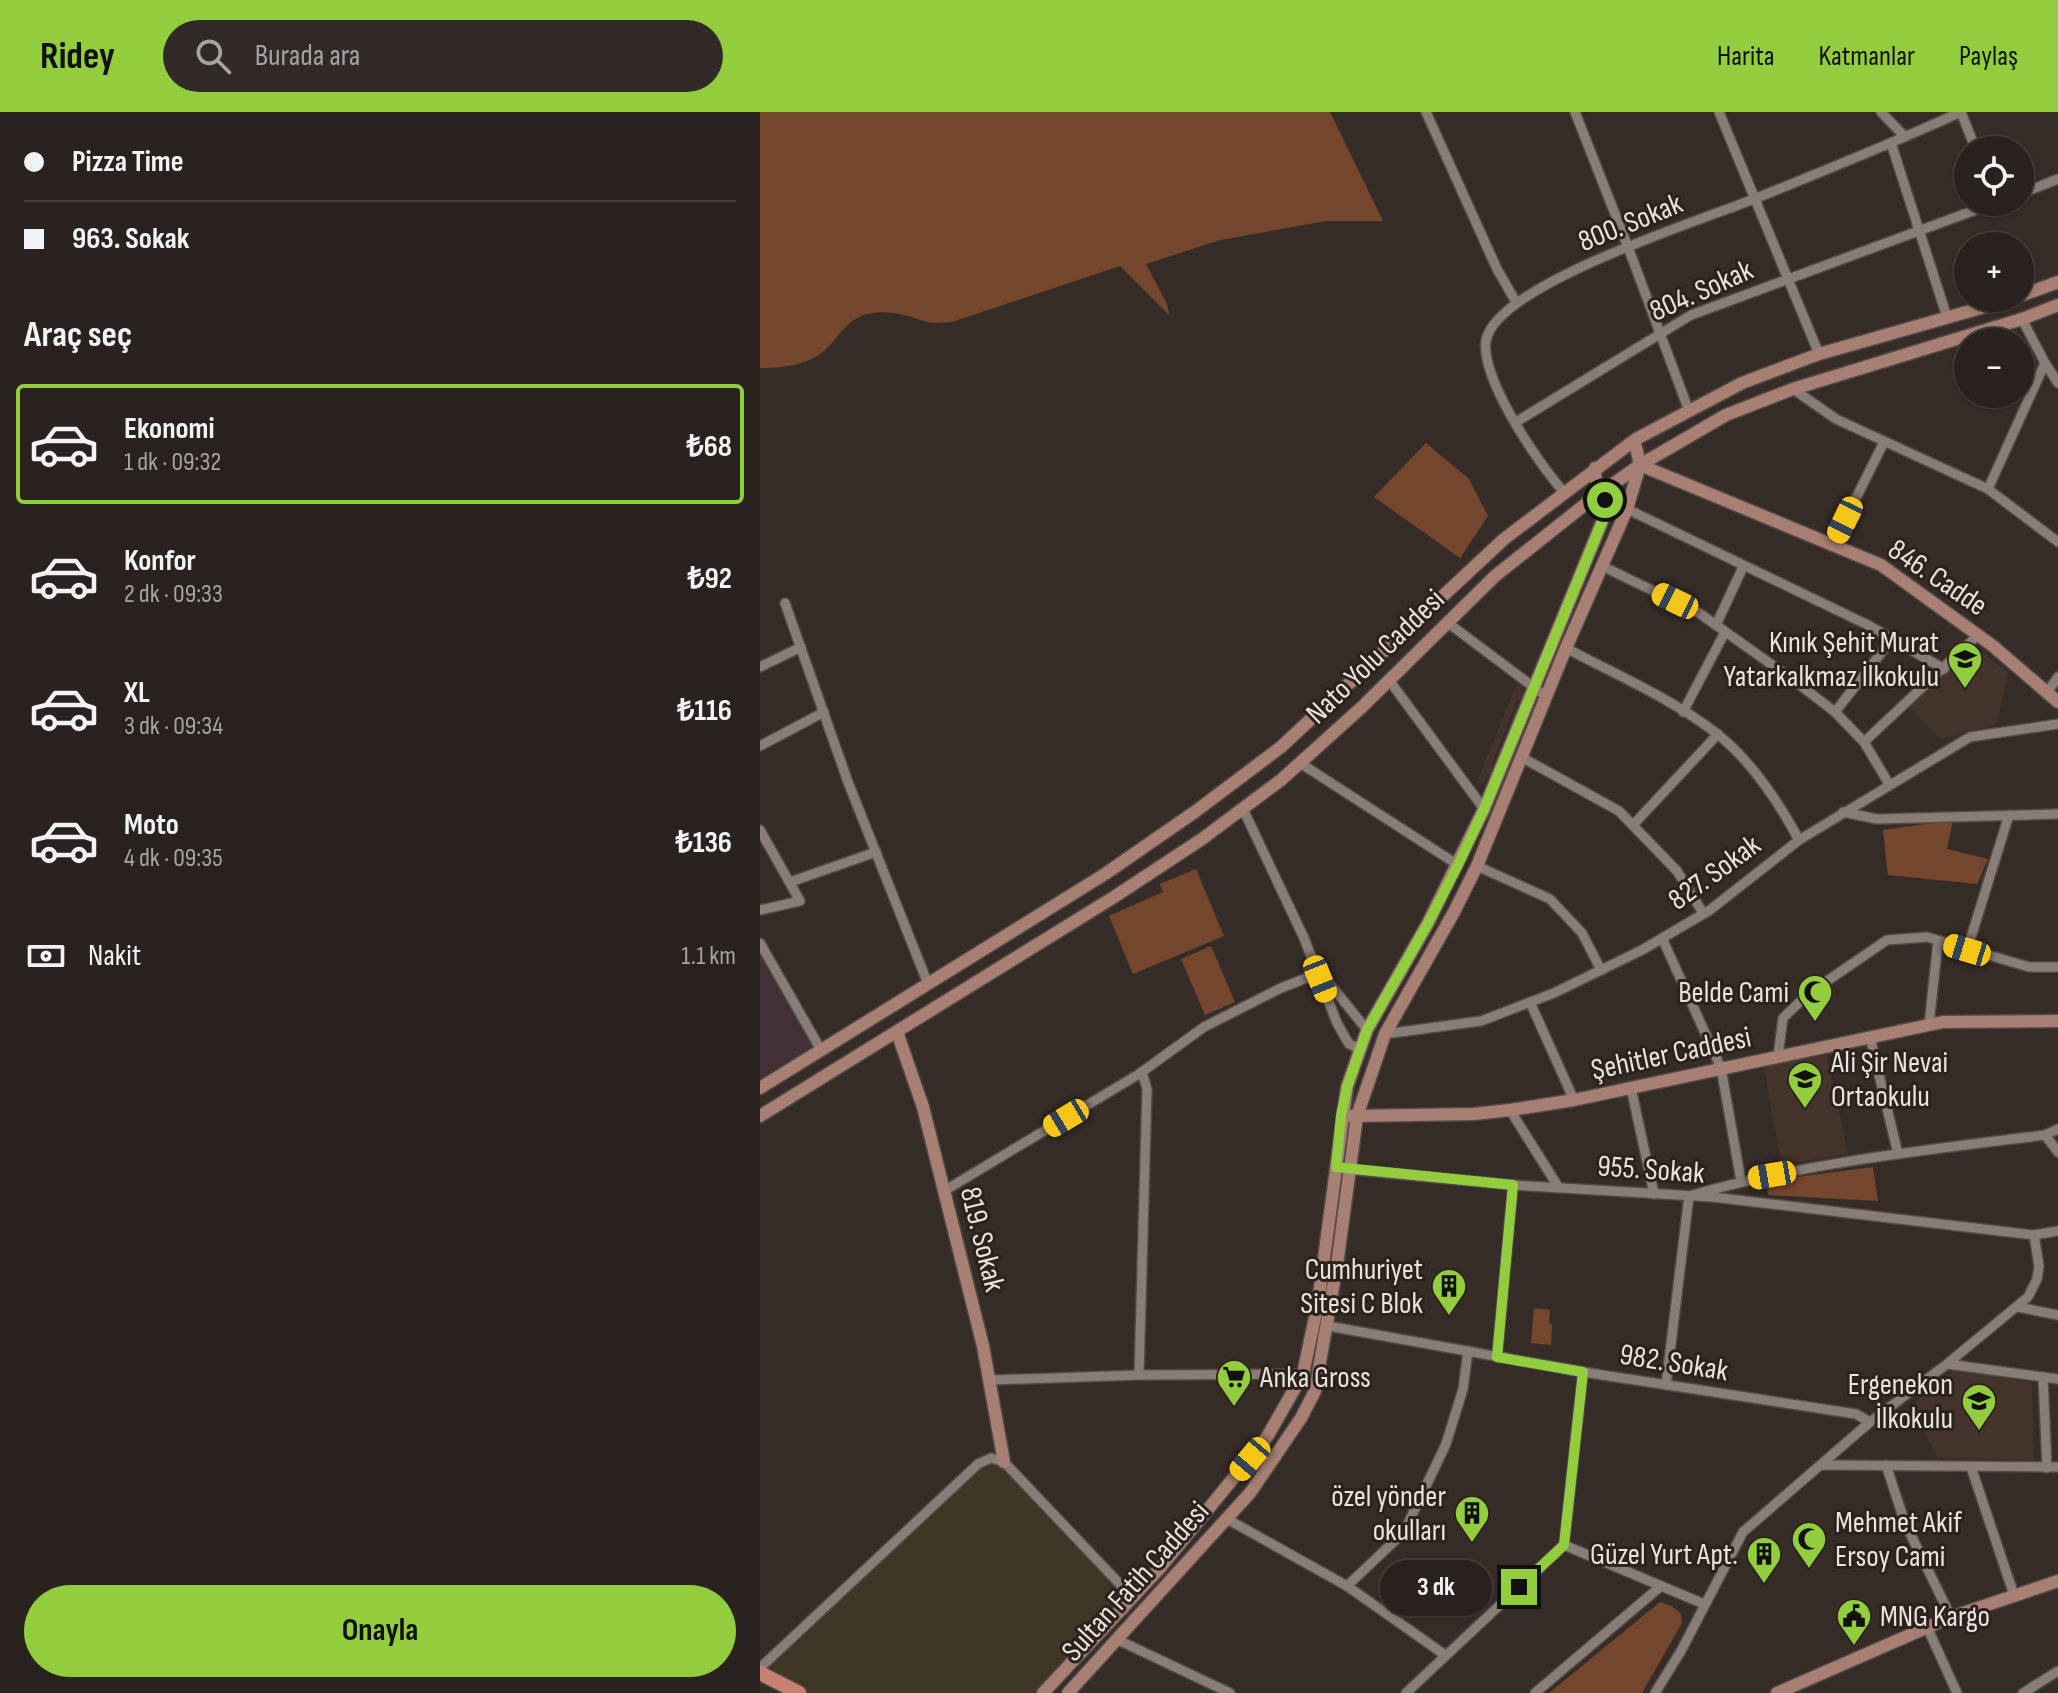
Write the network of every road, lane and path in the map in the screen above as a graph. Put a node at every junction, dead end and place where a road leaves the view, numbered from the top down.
1 (1426, 112) edge
2 (1575, 112) edge
3 (1719, 112) edge
4 (1881, 112) edge
5 (1961, 112) edge
6 (1970, 136) edge
7 (1905, 137) junction
8 (1891, 143) junction
9 (2058, 179) edge
10 (2034, 188) edge
11 (1754, 199) junction
12 (1959, 216) edge
13 (1919, 231) junction
14 (1628, 247) junction
15 (1787, 278) junction
16 (2058, 282) edge
17 (2034, 291) edge
18 (1516, 302) junction
19 (2058, 305) edge
20 (1965, 312) edge
21 (1947, 317) junction
22 (2022, 319) junction
23 (1660, 332) junction
24 (1819, 354) junction
25 (2045, 363) junction
26 (2058, 383) edge
27 (1793, 389) junction
28 (1689, 411) junction
29 (1516, 422) junction
30 (1884, 442) junction
31 (1629, 444) junction
32 (1640, 465) junction
33 (1595, 468) junction
34 (1988, 489) junction
35 (1605, 490) junction
36 (1564, 492) junction
37 (1627, 509) junction
38 (2058, 542) edge
39 (1832, 546) junction
40 (1602, 566) junction
41 (1743, 567) junction
42 (785, 603) dead end
43 (1448, 623) junction
44 (1716, 625) junction
45 (1725, 632) junction
46 (1978, 635) junction
47 (1892, 639) junction
48 (801, 647) junction
49 (1566, 648) junction
50 (760, 667) edge
51 (1944, 669) junction
52 (2058, 677) edge
53 (1389, 680) junction
54 (1534, 687) junction
55 (2048, 691) junction
56 (1547, 697) junction
57 (2058, 702) edge
58 (824, 712) junction
59 (1683, 712) junction
60 (1835, 712) junction
61 (2058, 724) edge
62 (1718, 734) junction
63 (1864, 742) junction
64 (760, 746) edge
65 (1523, 758) junction
66 (1300, 763) junction
67 (1889, 784) junction
68 (1243, 809) junction
69 (1484, 809) junction
70 (1843, 812) junction
71 (2058, 814) edge
72 (2009, 815) junction
73 (1633, 825) junction
74 (760, 830) edge
75 (1799, 840) junction
76 (876, 852) junction
77 (1458, 865) junction
78 (1477, 866) junction
79 (790, 882) junction
80 (760, 910) edge
81 (1703, 913) junction
82 (1662, 938) junction
83 (1938, 941) junction
84 (760, 943) edge
85 (1967, 950) junction
86 (2058, 967) edge
87 (1601, 970) junction
88 (1320, 979) junction
89 (928, 984) junction
90 (1530, 1002) junction
91 (2058, 1021) edge
92 (1929, 1025) junction
93 (1367, 1030) junction
94 (897, 1032) junction
95 (1385, 1034) junction
96 (1870, 1037) junction
97 (1360, 1049) junction
98 (821, 1050) junction
99 (1778, 1056) junction
100 (1721, 1068) junction
101 (1142, 1072) junction
102 (760, 1088) edge
103 (1631, 1088) junction
104 (1574, 1100) junction
105 (1510, 1110) junction
106 (1341, 1115) junction
107 (760, 1116) edge
108 (1357, 1116) junction
109 (2058, 1129) edge
110 (2045, 1135) junction
111 (2058, 1152) edge
112 (1898, 1154) junction
113 (1336, 1167) junction
114 (1350, 1170) junction
115 (1741, 1181) junction
116 (1513, 1185) junction
117 (1559, 1188) junction
118 (944, 1191) junction
119 (1654, 1194) junction
120 (1689, 1196) junction
121 (2058, 1231) edge
122 (2034, 1235) junction
123 (2018, 1307) junction
124 (2058, 1315) edge
125 (1328, 1326) junction
126 (1468, 1351) junction
127 (1497, 1357) junction
128 (1947, 1364) junction
129 (1583, 1372) junction
130 (1303, 1374) junction
131 (1139, 1375) junction
132 (2043, 1377) junction
133 (2058, 1379) edge
134 (991, 1380) junction
135 (1666, 1385) junction
136 (1870, 1422) junction
137 (1004, 1462) junction
138 (1822, 1465) junction
139 (1886, 1465) junction
140 (1971, 1467) junction
141 (2058, 1467) edge
142 (2047, 1468) junction
143 (1227, 1519) junction
144 (1564, 1545) junction
145 (2058, 1581) edge
146 (1347, 1586) junction
147 (1661, 1586) junction
148 (2014, 1595) junction
149 (1133, 1598) junction
150 (1704, 1604) junction
151 (1951, 1617) junction
152 (1927, 1627) junction
153 (1116, 1639) junction
154 (1445, 1655) junction
155 (760, 1671) edge
156 (2058, 1671) edge
157 (799, 1693) edge
158 (1043, 1693) edge
159 (1068, 1693) edge
160 (1230, 1693) edge
161 (1406, 1693) edge
162 (1535, 1693) edge
163 (1655, 1693) edge
164 (1777, 1693) edge
165 (1957, 1693) edge
166 (2023, 1693) edge

1 - 18 street
2 - 14 street
3 - 11 street
4 - 7 street
5 - 6 street
5 - 7 street, 800. Sokak
7 - 8 street, 800. Sokak
8 - 11 street, 800. Sokak
8 - 13 street
9 - 10 street
11 - 14 street, 800. Sokak
11 - 15 street
12 - 13 street, 804. Sokak
13 - 15 street, 804. Sokak
13 - 21 street
14 - 18 street, 800. Sokak
14 - 23 street
15 - 23 street, 804. Sokak
15 - 24 street
16 - 17 main road, Nato Yolu Caddesi
18 - 29 street, 800. Sokak
19 - 22 main road, Nato Yolu Caddesi
20 - 21 main road, Nato Yolu Caddesi
21 - 24 main road, Nato Yolu Caddesi
22 - 25 street
22 - 27 main road, Nato Yolu Caddesi
23 - 28 street
23 - 29 street, 804. Sokak
24 - 28 main road, Nato Yolu Caddesi
25 - 26 street
25 - 34 street
27 - 30 street
27 - 32 main road, Nato Yolu Caddesi
28 - 31 main road, Nato Yolu Caddesi
29 - 36 street, 800. Sokak
30 - 34 street
30 - 39 street
31 - 32 main road
31 - 33 main road, Nato Yolu Caddesi
32 - 35 main road, Nato Yolu Caddesi
32 - 37 main road, Sultan Fatih Caddesi
32 - 39 main road, 846. Cadde
33 - 35 main road
33 - 36 main road, Nato Yolu Caddesi
34 - 38 street
35 - 43 main road, Nato Yolu Caddesi
35 - 54 main road, Sultan Fatih Caddesi
36 - 89 main road, Nato Yolu Caddesi
37 - 40 main road, Sultan Fatih Caddesi
37 - 41 street
39 - 46 main road, 846. Cadde
40 - 44 street
40 - 49 main road, Sultan Fatih Caddesi
41 - 44 street
41 - 47 street
42 - 48 street
43 - 53 main road, Nato Yolu Caddesi
43 - 54 street
44 - 45 street
45 - 59 street
45 - 60 street
46 - 51 street
46 - 55 main road, 846. Cadde
47 - 51 street
47 - 60 street
48 - 50 street
48 - 58 street
49 - 56 main road, Sultan Fatih Caddesi
49 - 59 street
51 - 63 street
52 - 55 street
53 - 66 main road, Nato Yolu Caddesi
53 - 69 street
54 - 56 street
54 - 69 main road, Sultan Fatih Caddesi
55 - 57 main road, 846. Cadde
56 - 65 main road, Sultan Fatih Caddesi
58 - 64 street
58 - 76 street
59 - 62 street
60 - 63 street
61 - 67 street, 827. Sokak
62 - 73 street
62 - 75 street
63 - 67 street
65 - 73 street
65 - 78 main road, Sultan Fatih Caddesi
66 - 68 main road, Nato Yolu Caddesi
66 - 77 street
67 - 70 street, 827. Sokak
68 - 88 street
68 - 94 main road, Nato Yolu Caddesi
69 - 77 main road, Sultan Fatih Caddesi
70 - 72 street
70 - 75 street, 827. Sokak
71 - 72 street
72 - 85 street
73 - 81 street
74 - 79 street
75 - 81 street, 827. Sokak
76 - 79 street
76 - 89 street
77 - 93 main road, Sultan Fatih Caddesi
78 - 87 street
78 - 95 main road, Sultan Fatih Caddesi
79 - 80 street
81 - 82 street, 827. Sokak
82 - 87 street, 827. Sokak
82 - 100 street
83 - 85 street
83 - 92 street
83 - 99 street
84 - 98 street
85 - 86 street
87 - 90 street, 827. Sokak
88 - 93 street
88 - 97 street
88 - 101 street
89 - 98 main road, Nato Yolu Caddesi
90 - 95 street, 827. Sokak
90 - 104 street
91 - 92 main road, Şehitler Caddesi
92 - 96 main road, Şehitler Caddesi
93 - 97 main road, Sultan Fatih Caddesi
94 - 107 main road, Nato Yolu Caddesi
94 - 118 main road, 819. Sokak
95 - 108 main road, Sultan Fatih Caddesi
96 - 99 main road, Şehitler Caddesi
96 - 112 street
97 - 106 main road, Sultan Fatih Caddesi
98 - 102 main road, Nato Yolu Caddesi
99 - 100 main road, Şehitler Caddesi
100 - 103 main road, Şehitler Caddesi
100 - 115 street
101 - 118 street
101 - 131 street
103 - 104 main road, Şehitler Caddesi
103 - 119 street
104 - 105 main road, Şehitler Caddesi
105 - 108 main road, Şehitler Caddesi
105 - 117 street
106 - 108 main road, Şehitler Caddesi
106 - 113 main road, Sultan Fatih Caddesi
108 - 114 main road, Sultan Fatih Caddesi
109 - 110 street
110 - 111 street
110 - 112 street
112 - 115 street
113 - 114 street, 955. Sokak
113 - 130 main road, Sultan Fatih Caddesi
114 - 116 street, 955. Sokak
114 - 125 main road, Sultan Fatih Caddesi
115 - 120 street
116 - 117 street, 955. Sokak
116 - 127 street
117 - 119 street, 955. Sokak
118 - 134 main road, 819. Sokak
119 - 120 street, 955. Sokak
120 - 122 street, 955. Sokak
120 - 135 street
121 - 122 street, 955. Sokak
122 - 123 street
123 - 124 street
123 - 128 street
125 - 126 street, 982. Sokak
125 - 143 main road, Sultan Fatih Caddesi
126 - 127 street, 982. Sokak
126 - 146 street
127 - 129 street, 982. Sokak
128 - 132 street
128 - 136 street
129 - 135 street, 982. Sokak
129 - 144 street
130 - 131 street
130 - 149 main road, Sultan Fatih Caddesi
131 - 134 street
132 - 133 street
132 - 142 street
134 - 137 main road, 819. Sokak
135 - 136 street, 982. Sokak
136 - 138 street
137 - 149 street
137 - 155 street
138 - 139 street
138 - 150 street
139 - 140 street
139 - 151 street
140 - 142 street
140 - 148 street
141 - 142 street
143 - 146 street
143 - 153 main road, Sultan Fatih Caddesi
144 - 147 street
144 - 154 street
145 - 148 main road
146 - 154 street
147 - 150 street
147 - 162 street
148 - 151 main road
149 - 158 main road, Sultan Fatih Caddesi
150 - 163 street
151 - 152 main road
152 - 164 main road
152 - 165 street
153 - 159 main road, Sultan Fatih Caddesi
153 - 160 street
154 - 161 street
155 - 157 main road
156 - 166 street

